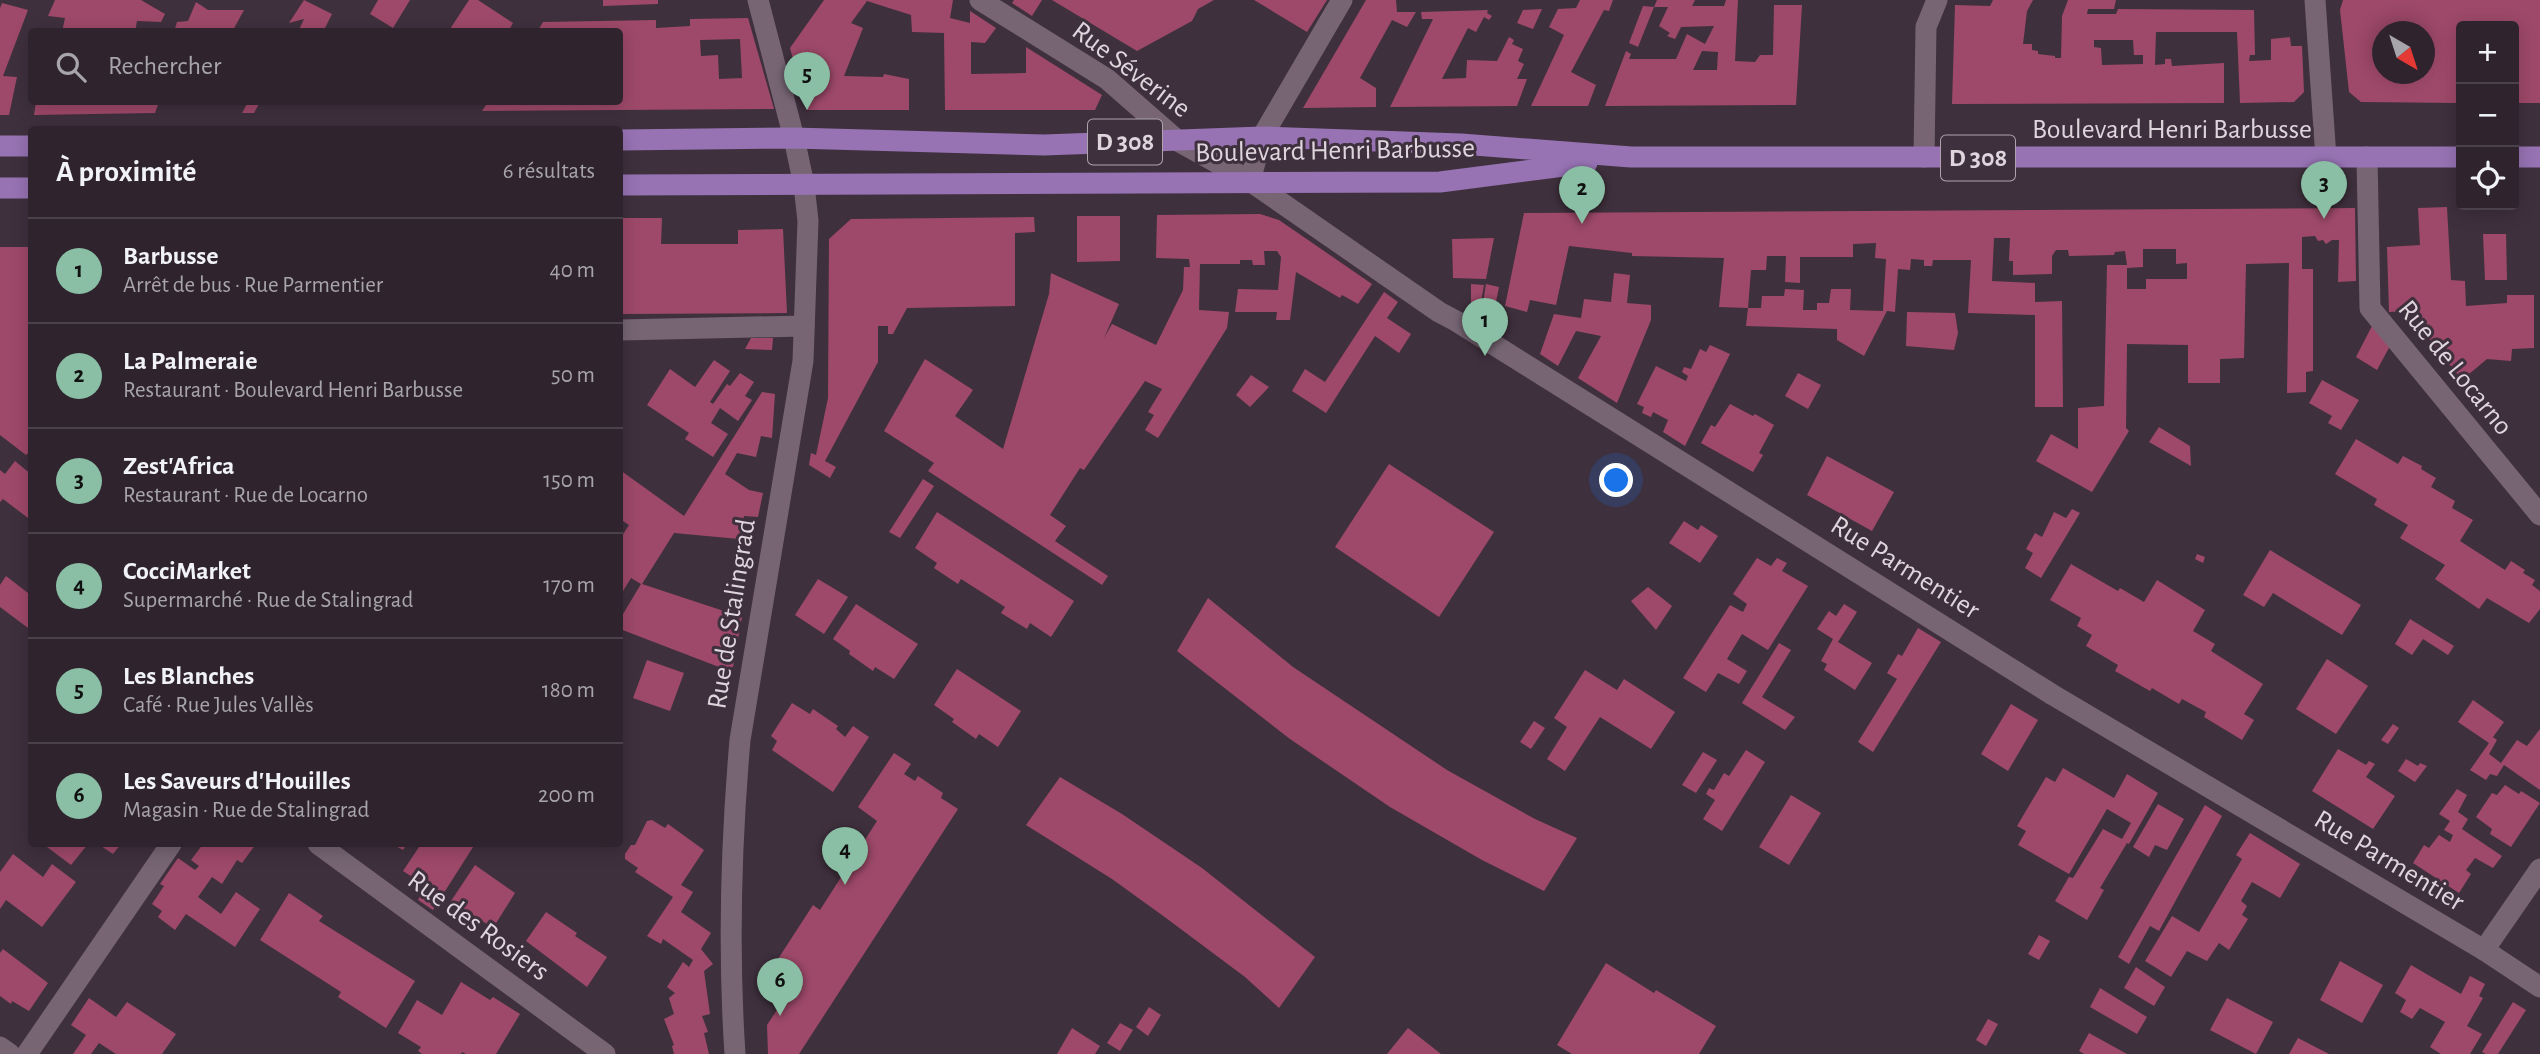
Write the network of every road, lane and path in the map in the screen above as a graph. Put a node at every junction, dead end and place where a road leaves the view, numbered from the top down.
1 (758, 0) edge
2 (980, 0) edge
3 (1342, 0) edge
4 (1937, 0) edge
5 (2315, 0) edge
6 (1262, 137) junction
7 (794, 138) junction
8 (623, 140) edge
9 (1178, 141) junction
10 (0, 146) edge
11 (28, 146) edge
12 (1630, 157) junction
13 (2367, 157) junction
14 (2456, 157) edge
15 (2519, 157) edge
16 (2540, 157) edge
17 (1924, 158) junction
18 (2326, 158) junction
19 (1250, 181) junction
20 (623, 185) edge
21 (804, 186) junction
22 (0, 188) edge
23 (28, 188) edge
24 (804, 326) junction
25 (623, 330) edge
26 (2540, 515) edge
27 (169, 847) edge
28 (322, 847) edge
29 (2540, 869) edge
30 (2484, 950) junction
31 (2540, 987) edge
32 (0, 1047) edge
33 (10, 1054) edge
34 (27, 1054) edge
35 (605, 1054) edge
36 (735, 1054) edge

1 - 7 street, Rue de Stalingrad
2 - 9 street, Rue Séverine
3 - 6 street
4 - 17 street
5 - 18 street
6 - 9 main road, Boulevard Henri Barbusse / D 308
6 - 12 main road, Boulevard Henri Barbusse / D 308
6 - 19 street
7 - 8 main road, Boulevard Henri Barbusse / D 308
7 - 9 main road, Boulevard Henri Barbusse / D 308
7 - 21 street, Rue de Stalingrad
9 - 19 street, Rue Séverine
10 - 11 main road
12 - 17 main road, Boulevard Henri Barbusse / D 308
12 - 19 main road, Boulevard Henri Barbusse / D 308
13 - 14 main road, Boulevard Henri Barbusse / D 308
13 - 18 main road, Boulevard Henri Barbusse / D 308
13 - 26 street, Rue de Locarno
15 - 16 main road
17 - 18 main road, Boulevard Henri Barbusse / D 308
19 - 21 main road, Boulevard Henri Barbusse / D 308
19 - 30 street, Rue Parmentier
20 - 21 main road, Boulevard Henri Barbusse / D 308
21 - 24 street, Rue de Stalingrad
22 - 23 main road
24 - 25 street
24 - 36 street, Rue de Stalingrad
27 - 34 street
28 - 35 street, Rue des Rosiers
29 - 30 street
30 - 31 street, Rue Parmentier
32 - 33 street

